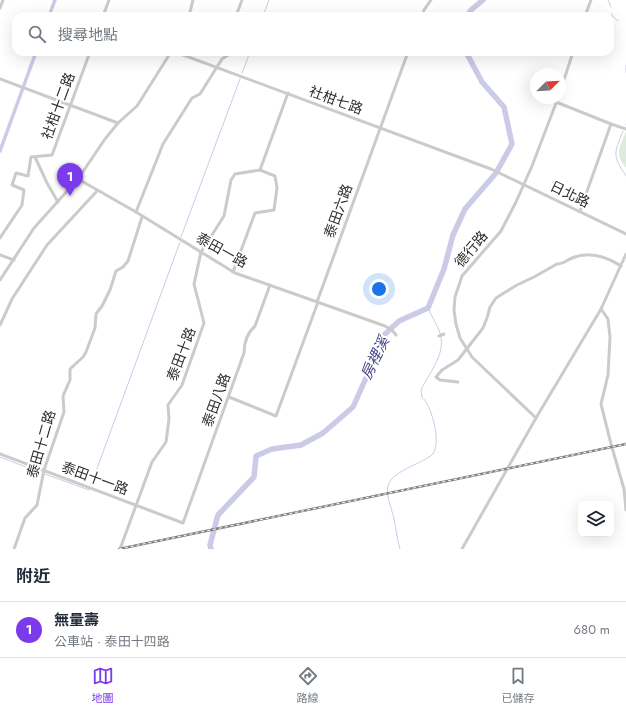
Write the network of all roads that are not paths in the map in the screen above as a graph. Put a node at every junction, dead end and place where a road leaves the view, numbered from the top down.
1 (3, 0) edge
2 (109, 0) edge
3 (193, 0) edge
4 (242, 0) edge
5 (431, 0) edge
6 (591, 0) edge
7 (0, 8) edge
8 (105, 12) edge
9 (190, 12) edge
10 (238, 12) edge
11 (423, 12) edge
12 (586, 12) edge
13 (89, 56) edge
14 (168, 56) edge
15 (186, 56) edge
16 (228, 56) edge
17 (407, 56) edge
18 (572, 56) edge
19 (217, 68) junction
20 (566, 74) edge
21 (0, 79) edge
22 (288, 94) junction
23 (555, 104) edge
24 (561, 104) edge
25 (71, 105) junction
26 (118, 123) junction
27 (611, 124) junction
28 (381, 128) junction
29 (626, 128) edge
30 (35, 157) junction
31 (260, 170) junction
32 (504, 175) joint
33 (78, 179) junction
34 (524, 184) junction
35 (97, 191) junction
36 (58, 202) junction
37 (580, 211) junction
38 (136, 212) junction
39 (142, 217) junction
40 (626, 234) edge
41 (0, 238) edge
42 (201, 252) junction
43 (626, 254) edge
44 (0, 255) edge
45 (14, 260) junction
46 (621, 266) junction
47 (233, 272) junction
48 (0, 280) edge
49 (270, 285) junction
50 (318, 302) junction
51 (601, 309) junction
52 (0, 325) edge
53 (444, 334) dead end
54 (396, 335) dead end
55 (439, 336) dead end
56 (466, 349) junction
57 (458, 382) dead end
58 (229, 397) junction
59 (536, 418) junction
60 (0, 454) edge
61 (44, 470) junction
62 (136, 505) junction
63 (626, 510) edge
64 (183, 523) joint
65 (14, 549) edge
66 (120, 549) edge
67 (462, 549) edge

1 - 7 street
2 - 8 street
3 - 9 street
4 - 10 street
5 - 11 street
6 - 12 street
13 - 25 street, 社柑十二路
14 - 26 street
15 - 19 street, 社柑七路
16 - 19 street
17 - 28 street, 泰田六路
18 - 20 street
19 - 22 street, 社柑七路
19 - 38 street
21 - 25 street
22 - 28 street, 社柑七路
22 - 31 street
23 - 34 street, 德行路
24 - 27 street
25 - 26 street
25 - 30 street, 社柑十二路
26 - 33 street
27 - 29 street
27 - 37 street
28 - 32 street, 社柑七路
28 - 50 street, 泰田六路
30 - 36 street
30 - 41 street, 社柑十二路
31 - 42 street, 泰田十路
31 - 47 street
32 - 34 street, 日北路
33 - 35 street, 泰田一路
33 - 36 street
34 - 37 street, 日北路
34 - 56 street, 德行路
35 - 38 street, 泰田一路
35 - 52 street
36 - 45 street
37 - 40 street, 日北路
38 - 39 street, 泰田一路
39 - 42 street, 泰田一路
39 - 61 street, 泰田十二路
42 - 47 street, 泰田一路
42 - 62 street, 泰田十路
43 - 46 street
44 - 45 street
45 - 48 street
46 - 51 street
46 - 56 street
47 - 49 street, 泰田一路
49 - 50 street, 泰田一路
49 - 58 street, 泰田八路
50 - 54 street, 泰田一路
50 - 58 street, 泰田六路
51 - 59 street
51 - 63 street
53 - 55 street
56 - 57 street
56 - 59 street, 德行路
58 - 64 street, 泰田八路
59 - 67 street
60 - 61 street, 泰田十一路
61 - 62 street, 泰田十一路
61 - 65 street, 泰田十二路
62 - 64 street, 泰田十一路
62 - 66 street, 泰田十路

